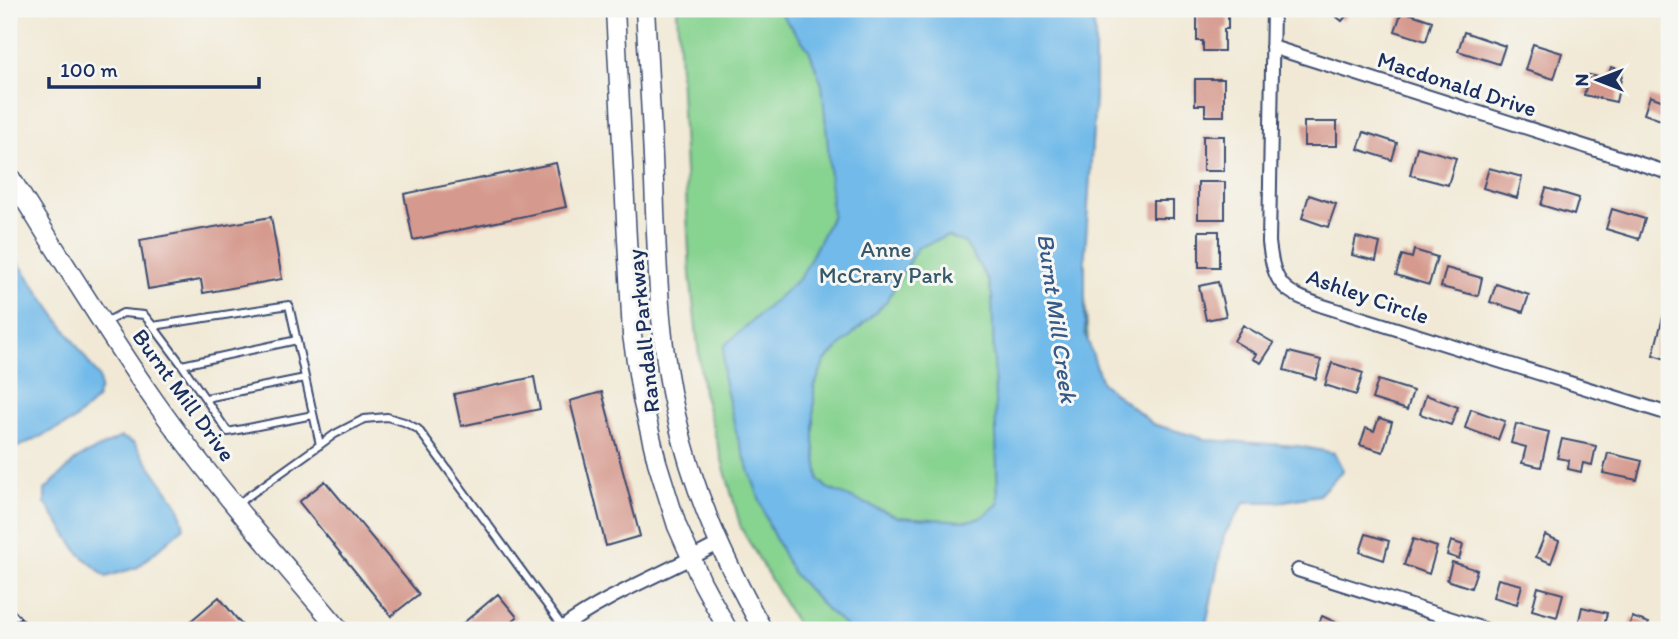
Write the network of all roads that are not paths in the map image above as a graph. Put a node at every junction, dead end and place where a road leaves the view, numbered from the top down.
1 (615, 9) edge
2 (645, 9) edge
3 (1273, 9) edge
4 (1272, 47) junction
5 (1669, 173) edge
6 (9, 175) edge
7 (103, 324) junction
8 (153, 326) junction
9 (297, 340) junction
10 (182, 365) junction
11 (305, 378) junction
12 (206, 398) junction
13 (1669, 414) edge
14 (313, 415) junction
15 (320, 444) junction
16 (236, 505) junction
17 (718, 544) junction
18 (691, 559) junction
19 (1298, 570) dead end
20 (561, 629) edge
21 (340, 630) edge
22 (728, 630) edge
23 (763, 630) edge
24 (1487, 630) edge

1 - 18 main road, Randall Parkway
2 - 17 main road, Randall Parkway
3 - 4 street, Ashley Circle
4 - 5 street, Macdonald Drive
4 - 13 street, Ashley Circle
6 - 7 main road, Burnt Mill Drive
7 - 8 lane
7 - 16 main road, Burnt Mill Drive
8 - 9 lane
8 - 10 lane
9 - 10 lane
9 - 11 lane
10 - 12 lane
11 - 12 lane
11 - 14 lane
12 - 14 lane
14 - 15 lane
15 - 16 lane
15 - 20 lane
16 - 21 main road, Burnt Mill Drive
17 - 18 street
17 - 23 main road, Randall Parkway
18 - 20 street
18 - 22 main road, Randall Parkway
19 - 24 street

